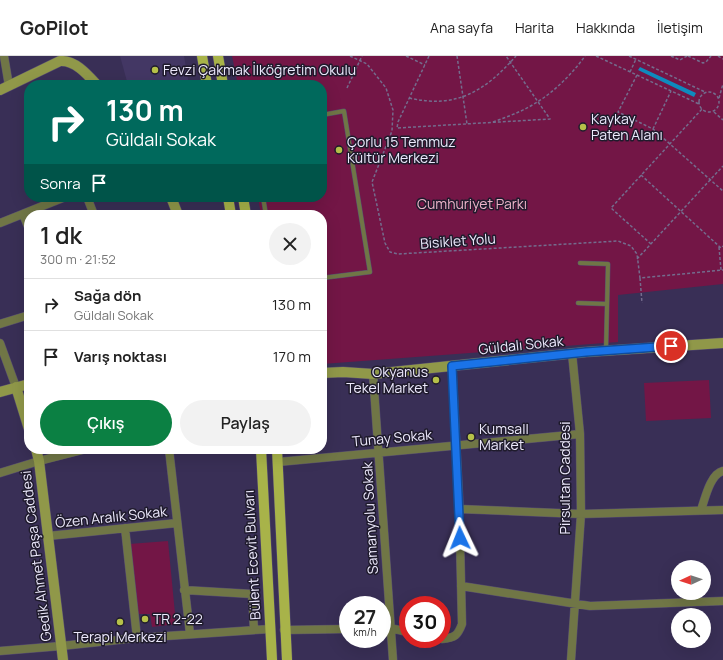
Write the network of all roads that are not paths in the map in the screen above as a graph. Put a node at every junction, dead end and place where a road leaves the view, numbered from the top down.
1 (4, 56) edge
2 (202, 56) edge
3 (218, 56) edge
4 (67, 58) edge
5 (93, 80) edge
6 (207, 80) edge
7 (222, 80) edge
8 (4, 88) edge
9 (327, 114) edge
10 (51, 202) edge
11 (32, 210) edge
12 (23, 214) edge
13 (0, 223) edge
14 (580, 263) dead end
15 (327, 277) edge
16 (578, 303) dead end
17 (607, 304) junction
18 (24, 317) edge
19 (0, 324) edge
20 (0, 342) edge
21 (723, 343) edge
22 (606, 350) junction
23 (572, 353) junction
24 (452, 366) junction
25 (327, 373) edge
26 (373, 374) junction
27 (24, 386) edge
28 (16, 388) junction
29 (0, 392) edge
30 (24, 413) edge
31 (580, 434) junction
32 (456, 446) junction
33 (380, 452) junction
34 (37, 454) edge
35 (66, 454) edge
36 (170, 454) edge
37 (261, 454) edge
38 (277, 454) edge
39 (39, 461) junction
40 (278, 462) junction
41 (723, 471) edge
42 (0, 473) edge
43 (459, 509) junction
44 (701, 510) junction
45 (723, 510) edge
46 (581, 514) junction
47 (177, 523) junction
48 (125, 528) junction
49 (48, 536) junction
50 (461, 586) junction
51 (184, 590) junction
52 (385, 596) edge
53 (723, 601) edge
54 (574, 602) junction
55 (270, 629) junction
56 (339, 629) edge
57 (254, 630) junction
58 (284, 630) junction
59 (190, 634) junction
60 (136, 638) junction
61 (451, 638) edge
62 (61, 646) junction
63 (390, 648) edge
64 (0, 651) edge
65 (63, 660) edge
66 (272, 660) edge
67 (287, 660) edge
68 (393, 660) edge
69 (571, 660) edge

1 - 8 street
2 - 6 main road
3 - 7 main road
4 - 5 street
4 - 8 street
9 - 15 lane
10 - 11 street
12 - 13 street
14 - 17 lane
16 - 17 lane
17 - 22 lane
18 - 19 street
20 - 28 street
21 - 22 street, Güldalı Sokak
22 - 23 street, Güldalı Sokak
23 - 24 street, Güldalı Sokak
23 - 31 street, Pirsultan Caddesi
24 - 26 street, Güldalı Sokak
24 - 32 street
25 - 26 street, Güldalı Sokak
26 - 33 street, Samanyolu Sokak
27 - 28 street
28 - 29 street
28 - 30 street
31 - 32 street, Tunay Sokak
31 - 46 street, Pirsultan Caddesi
32 - 33 street, Tunay Sokak
32 - 43 street
33 - 40 street, Tunay Sokak
33 - 52 street, Samanyolu Sokak
34 - 39 street, Gedik Ahmet Paşa Caddesi
35 - 39 street
36 - 47 street
37 - 55 main road, Bülent Ecevit Bulvarı
38 - 40 main road, Bülent Ecevit Bulvarı
39 - 42 street
39 - 49 street, Gedik Ahmet Paşa Caddesi
40 - 58 main road, Bülent Ecevit Bulvarı
41 - 44 street
43 - 46 street
43 - 50 street
44 - 45 street
44 - 46 street
46 - 54 street, Pirsultan Caddesi
47 - 48 street, Özen Aralık Sokak
47 - 51 street
48 - 49 street, Özen Aralık Sokak
48 - 60 street
49 - 62 street, Gedik Ahmet Paşa Caddesi
50 - 54 street
50 - 61 street
51 - 57 street
51 - 59 street
53 - 54 street
54 - 69 street, Pirsultan Caddesi
55 - 57 street
55 - 66 main road, Bülent Ecevit Bulvarı
56 - 58 street
57 - 59 street
58 - 67 main road, Bülent Ecevit Bulvarı
59 - 60 street
60 - 62 street
62 - 64 street
62 - 65 street, Gedik Ahmet Paşa Caddesi
63 - 68 street, Samanyolu Sokak

